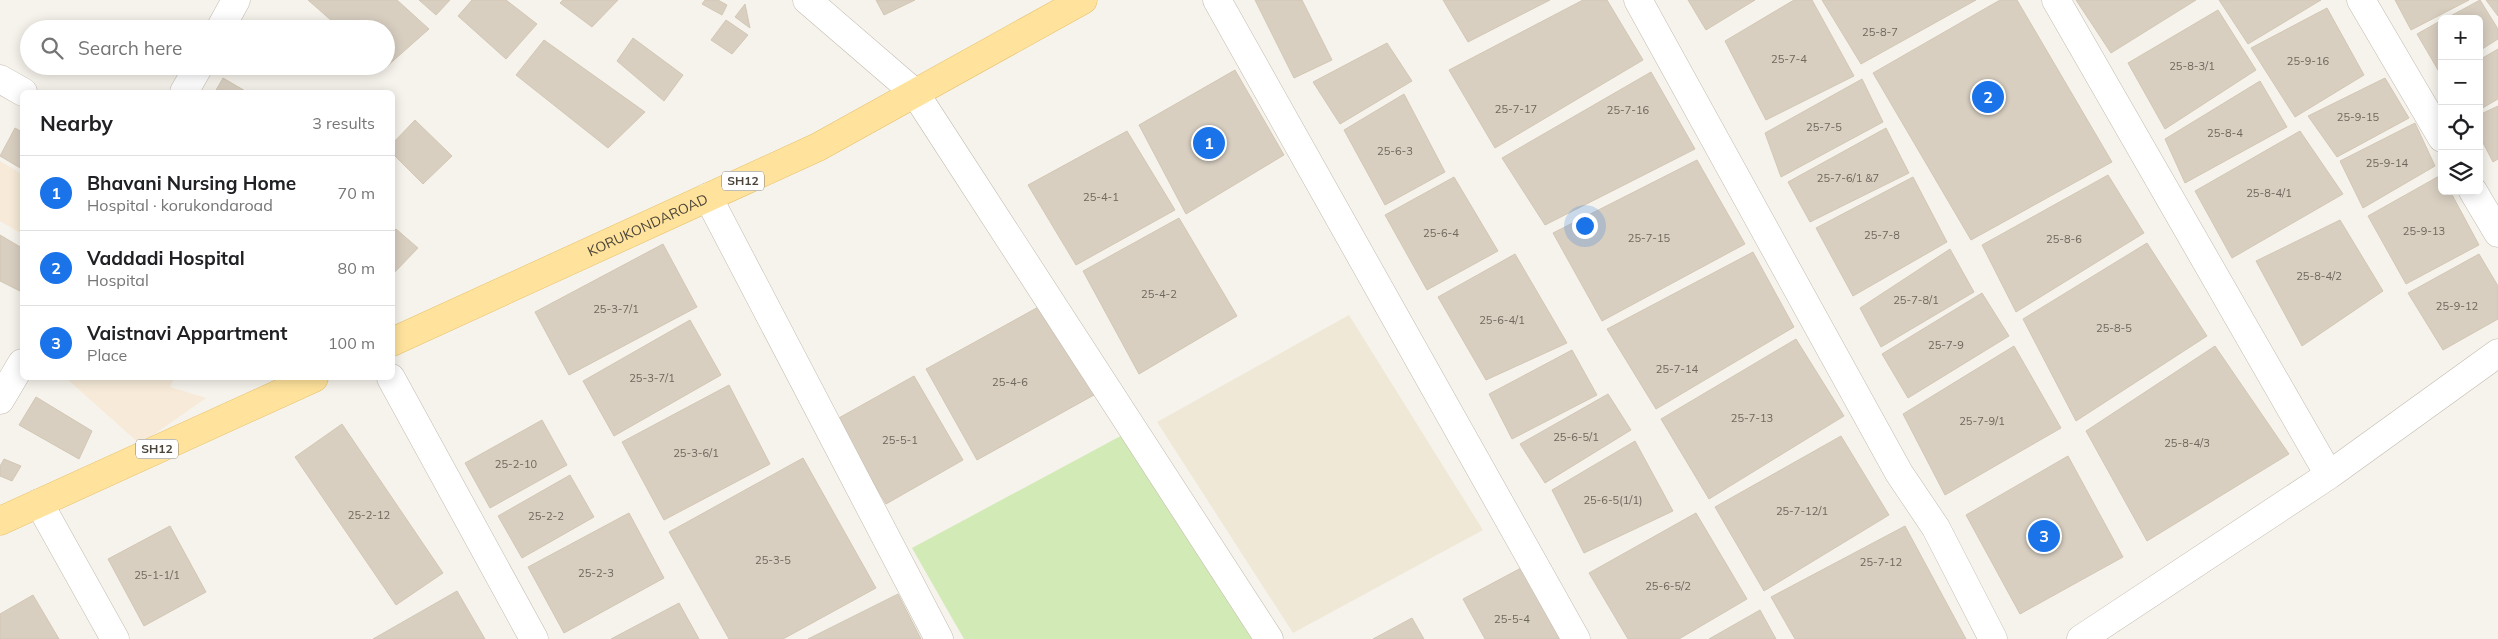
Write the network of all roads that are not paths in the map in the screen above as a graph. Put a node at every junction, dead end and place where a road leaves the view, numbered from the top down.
1 (236, 0) edge
2 (807, 0) edge
3 (1083, 0) edge
4 (1217, 0) edge
5 (1638, 0) edge
6 (2056, 0) edge
7 (2361, 0) edge
8 (225, 20) edge
9 (194, 75) edge
10 (0, 79) edge
11 (20, 90) edge
12 (185, 90) edge
13 (915, 93) junction
14 (2438, 131) edge
15 (2475, 195) edge
16 (708, 197) junction
17 (2498, 233) edge
18 (395, 341) edge
19 (2498, 353) edge
20 (20, 366) edge
21 (310, 380) edge
22 (392, 380) edge
23 (0, 400) edge
24 (2329, 475) junction
25 (39, 504) junction
26 (0, 522) edge
27 (115, 639) edge
28 (534, 639) edge
29 (939, 639) edge
30 (1269, 639) edge
31 (1576, 639) edge
32 (1993, 639) edge
33 (2081, 639) edge

1 - 8 street
2 - 13 street
3 - 13 main road, KORUKONDAROAD / SH12
4 - 31 street
5 - 32 street
6 - 24 street
7 - 14 street
9 - 12 street
10 - 11 street
13 - 16 main road, KORUKONDAROAD / SH12
13 - 30 street
15 - 17 street
16 - 18 main road, KORUKONDAROAD / SH12
16 - 29 street
19 - 24 street
20 - 23 street
21 - 25 main road, SH12
22 - 28 street
24 - 33 street
25 - 26 main road, SH12
25 - 27 street

